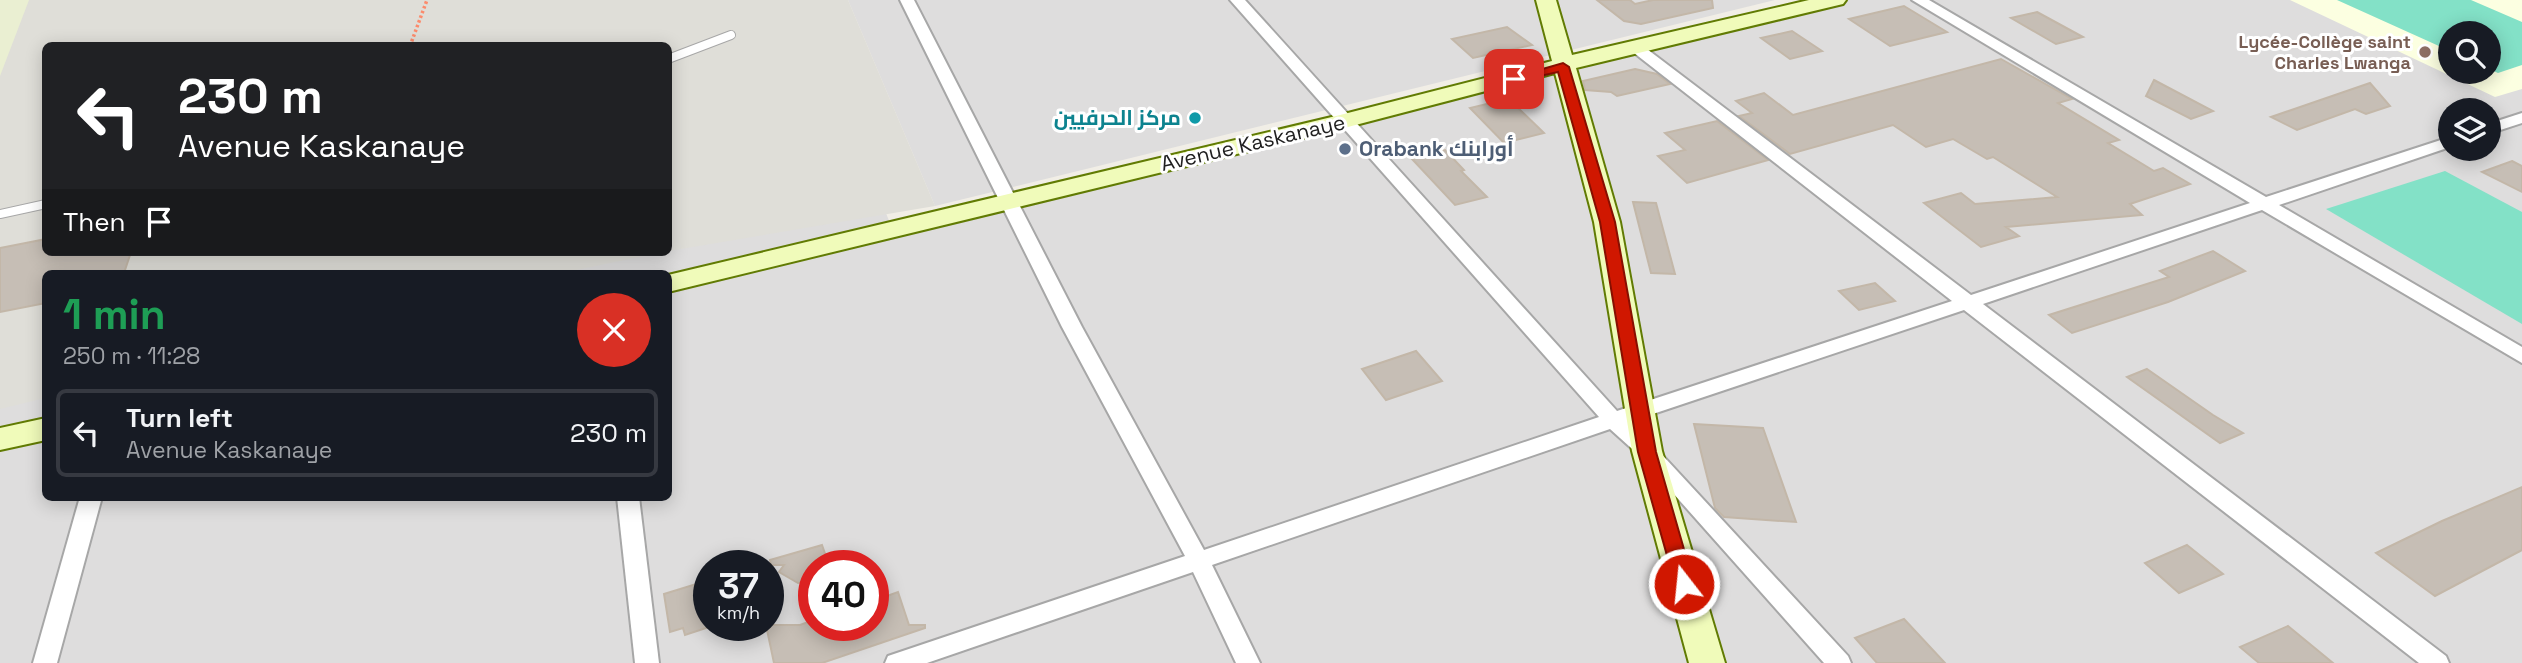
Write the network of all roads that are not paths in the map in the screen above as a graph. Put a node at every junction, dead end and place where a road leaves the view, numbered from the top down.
1 (907, 0) edge
2 (1237, 0) edge
3 (1546, 0) edge
4 (1836, 0) edge
5 (1919, 0) edge
6 (730, 35) dead end
7 (1634, 46) junction
8 (672, 58) edge
9 (1563, 67) junction
10 (2522, 118) edge
11 (1345, 121) junction
12 (2501, 125) edge
13 (2438, 146) edge
14 (1008, 201) junction
15 (42, 205) edge
16 (2265, 205) junction
17 (0, 214) edge
18 (672, 283) edge
19 (1970, 304) junction
20 (2522, 356) edge
21 (1641, 412) junction
22 (1614, 420) junction
23 (42, 430) edge
24 (0, 439) edge
25 (1647, 452) junction
26 (90, 501) edge
27 (628, 501) edge
28 (1199, 561) junction
29 (45, 663) edge
30 (647, 663) edge
31 (897, 663) edge
32 (1248, 663) edge
33 (1707, 663) edge
34 (1839, 663) edge
35 (2437, 663) edge

1 - 14 street
2 - 11 street
3 - 9 street
4 - 7 street, Avenue Kaskanaye
5 - 16 street
6 - 8 lane
7 - 9 street, Avenue Kaskanaye
7 - 19 street
9 - 11 street, Avenue Kaskanaye
9 - 21 street
10 - 12 street
11 - 14 street, Avenue Kaskanaye
11 - 22 street
13 - 16 street
14 - 18 street, Avenue Kaskanaye
14 - 28 street
15 - 17 lane
16 - 19 street
16 - 20 street
19 - 21 street
19 - 35 street
21 - 22 street
21 - 25 street
22 - 25 street
22 - 28 street
23 - 24 street
25 - 33 street
25 - 34 street
26 - 29 street
27 - 30 street
28 - 31 street
28 - 32 street

